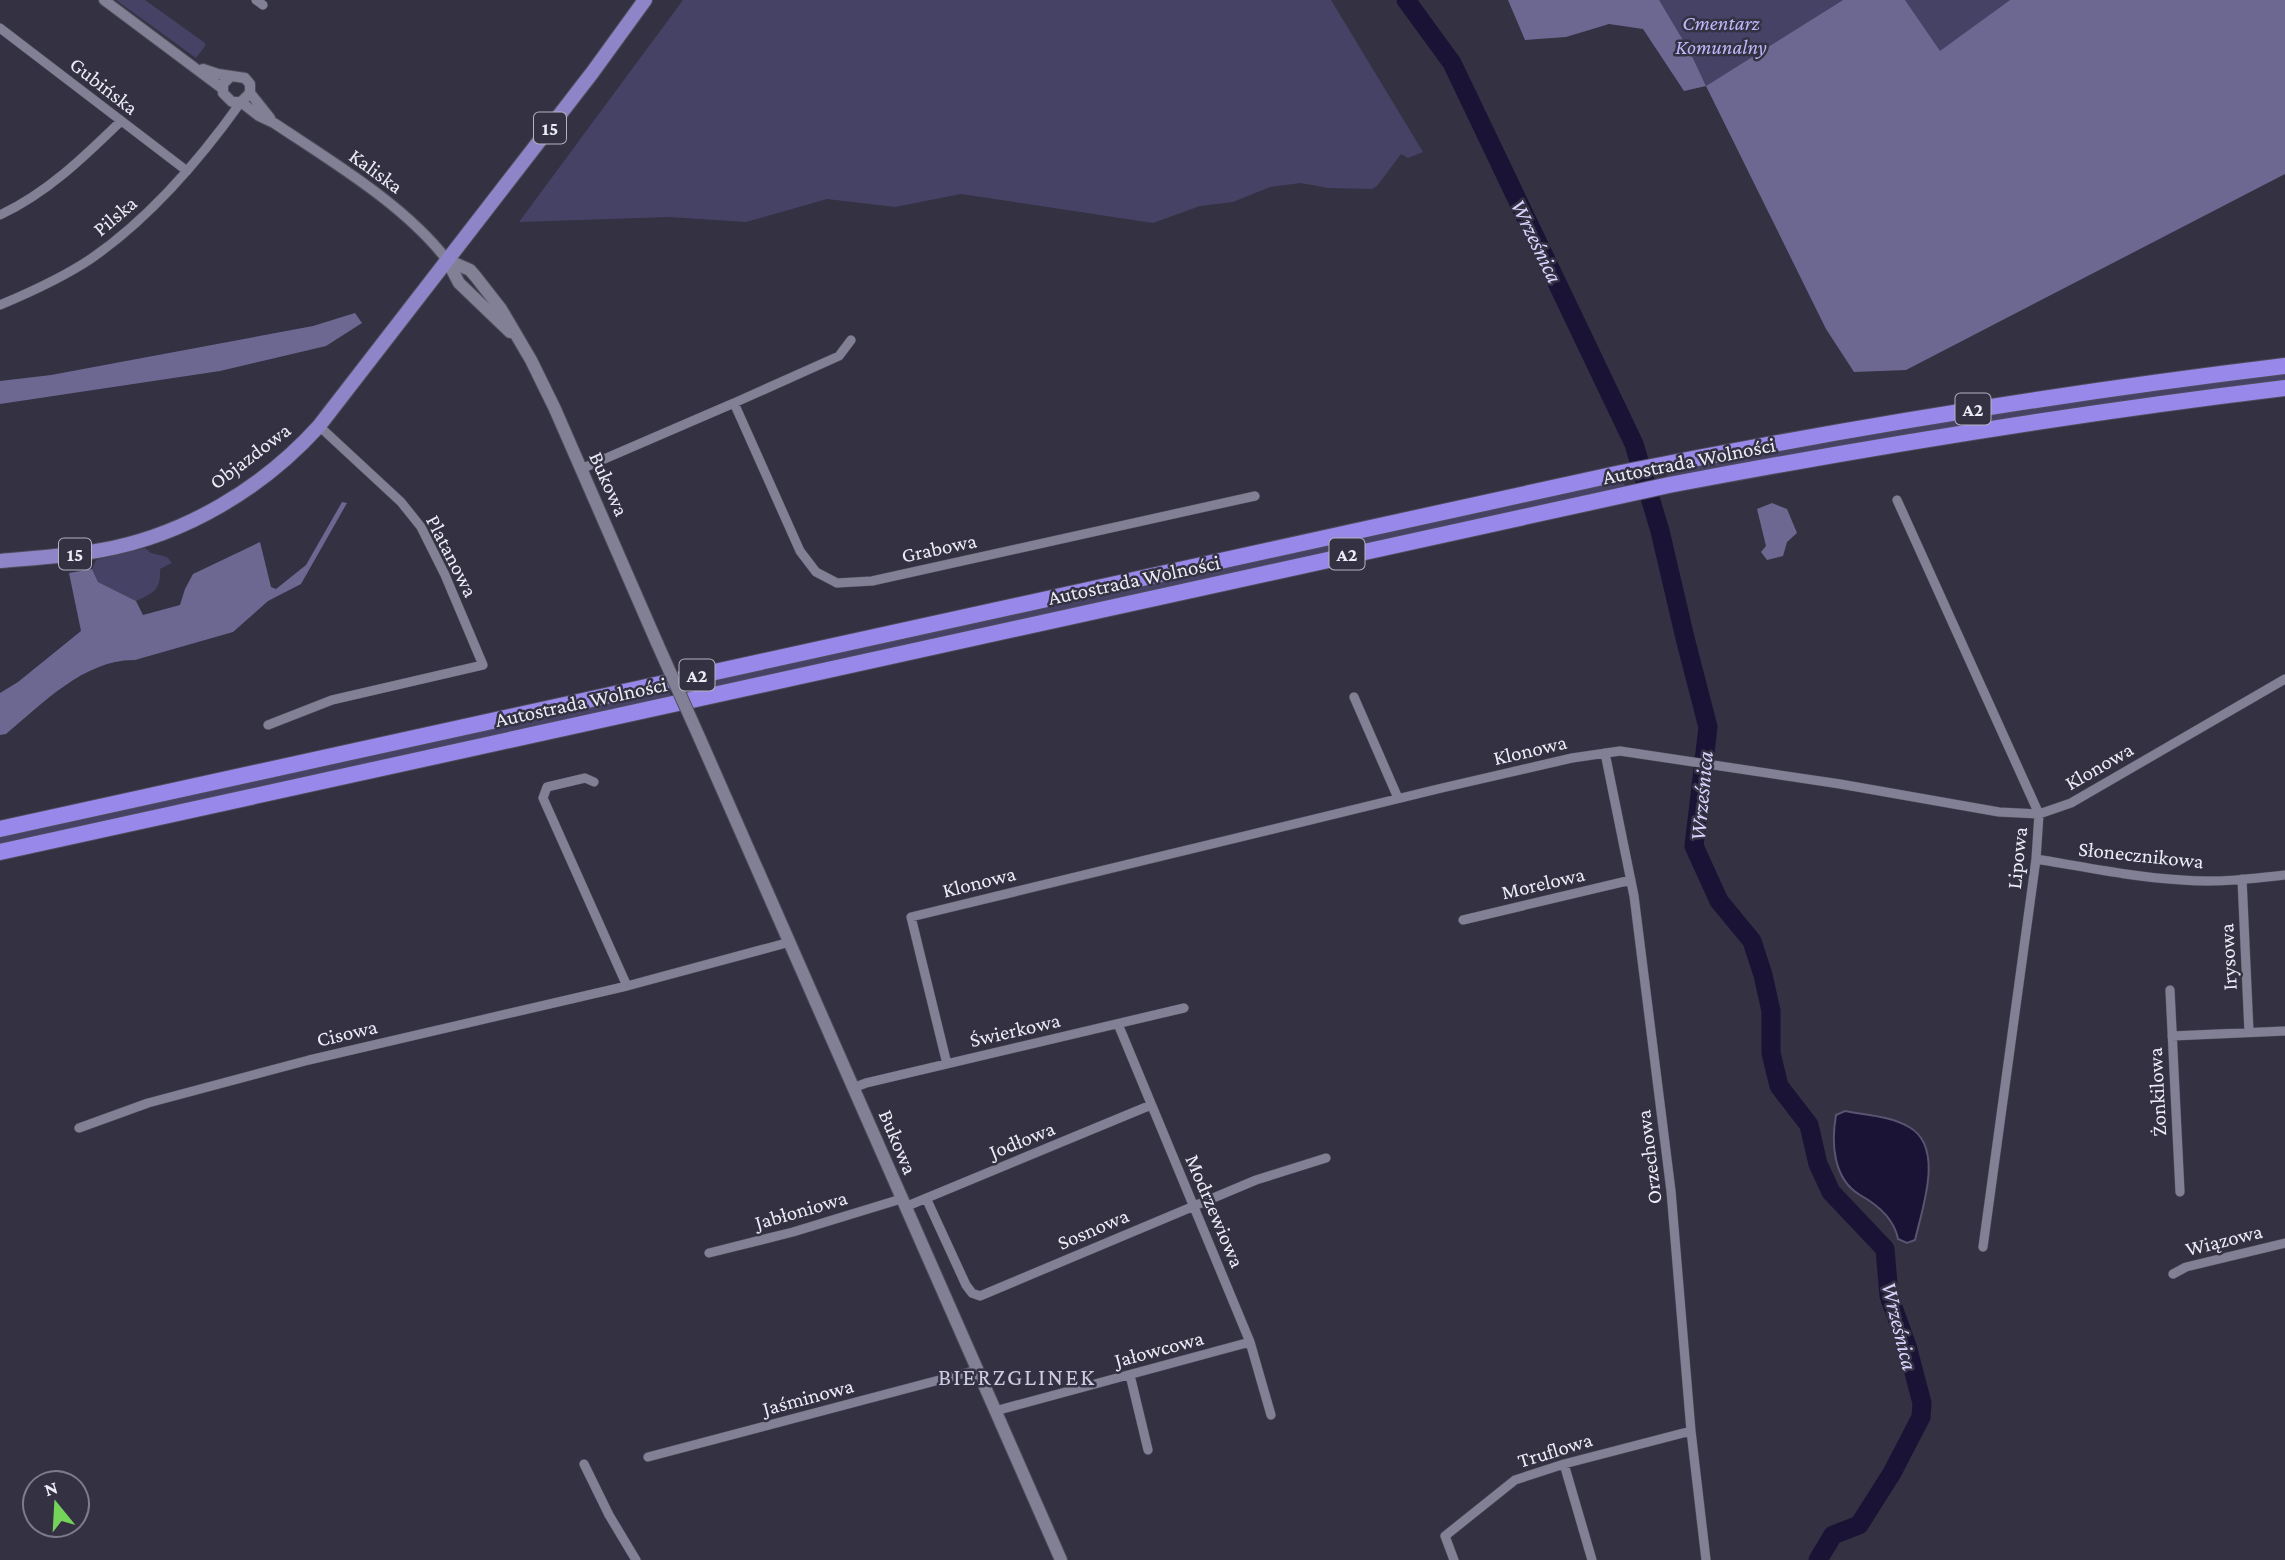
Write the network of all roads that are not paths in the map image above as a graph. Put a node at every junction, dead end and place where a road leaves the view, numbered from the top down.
1 (104, 0) edge
2 (646, 0) edge
3 (2, 33) edge
4 (195, 66) junction
5 (231, 76) junction
6 (224, 93) junction
7 (250, 93) junction
8 (241, 102) junction
9 (121, 121) junction
10 (227, 122) junction
11 (274, 123) junction
12 (187, 172) junction
13 (0, 215) edge
14 (447, 260) junction
15 (0, 305) edge
16 (851, 340) dead end
17 (2285, 366) edge
18 (2285, 388) edge
19 (734, 403) junction
20 (318, 426) junction
21 (581, 469) junction
22 (1255, 496) dead end
23 (1897, 500) dead end
24 (0, 561) edge
25 (2285, 679) edge
26 (1353, 697) dead end
27 (268, 725) dead end
28 (1605, 753) junction
29 (594, 782) dead end
30 (1398, 798) junction
31 (2039, 814) junction
32 (0, 829) edge
33 (0, 852) edge
34 (2036, 859) junction
35 (2285, 875) edge
36 (2242, 879) junction
37 (1631, 880) junction
38 (1463, 920) dead end
39 (790, 942) junction
40 (627, 986) junction
41 (2170, 990) dead end
42 (1184, 1008) dead end
43 (1118, 1024) junction
44 (2285, 1031) edge
45 (2249, 1032) junction
46 (2172, 1036) junction
47 (947, 1064) junction
48 (853, 1088) junction
49 (1151, 1105) junction
50 (79, 1128) dead end
51 (1326, 1158) dead end
52 (2180, 1192) dead end
53 (926, 1198) junction
54 (903, 1203) junction
55 (1193, 1206) junction
56 (2285, 1243) edge
57 (1983, 1247) dead end
58 (709, 1253) dead end
59 (2173, 1274) dead end
60 (1250, 1342) junction
61 (977, 1370) junction
62 (1130, 1375) junction
63 (995, 1410) junction
64 (1270, 1415) dead end
65 (1691, 1431) junction
66 (1148, 1450) dead end
67 (648, 1457) dead end
68 (584, 1464) dead end
69 (1564, 1464) junction
70 (636, 1560) edge
71 (1060, 1560) edge
72 (1454, 1560) edge
73 (1592, 1560) edge
74 (1706, 1560) edge

1 - 4 street
2 - 14 main road, 15
3 - 9 street, Gubińska
4 - 5 street
4 - 6 street
5 - 6 street
5 - 7 street
6 - 8 street
6 - 10 street
7 - 8 street
7 - 11 street, Kaliska
8 - 10 street, Pilska
8 - 11 street, Kaliska
9 - 12 street, Gubińska
9 - 13 street
10 - 12 street, Pilska
11 - 14 street, Kaliska
12 - 15 street, Pilska
14 - 20 main road, Objazdowa / 15
14 - 21 main road, Bukowa
16 - 19 street
17 - 32 highway, Autostrada Wolności / A2
18 - 33 highway, Autostrada Wolności / A2
19 - 21 street
19 - 22 street, Grabowa
20 - 24 main road, Objazdowa / 15
20 - 27 street, Platanowa
21 - 39 main road, Bukowa, bridge
23 - 31 street, Lipowa
25 - 31 street, Klonowa
26 - 30 street
28 - 30 street, Klonowa
28 - 31 street, Klonowa
28 - 37 street, Orzechowa
29 - 40 street
30 - 47 street, Klonowa
31 - 34 street, Lipowa
34 - 36 street, Słonecznikowa
34 - 57 street, Lipowa
35 - 36 street, Słonecznikowa
36 - 45 street, Irysowa
37 - 38 street, Morelowa
37 - 65 street, Orzechowa
39 - 40 street, Cisowa
39 - 48 main road, Bukowa
40 - 50 street, Cisowa
41 - 46 street, Żonkilowa
42 - 43 street, Świerkowa
43 - 47 street, Świerkowa
43 - 49 street, Modrzewiowa
44 - 45 street
45 - 46 street
46 - 52 street, Żonkilowa
47 - 48 street, Świerkowa
48 - 54 main road, Bukowa
49 - 53 street, Jodłowa
49 - 55 street, Modrzewiowa
51 - 55 street, Sosnowa
53 - 54 street, Jodłowa
53 - 55 street, Sosnowa
54 - 58 street, Jabłoniowa
54 - 61 main road, Bukowa
55 - 60 street, Modrzewiowa
56 - 59 street, Wiązowa
60 - 62 street, Jałowcowa
60 - 64 street, Modrzewiowa
61 - 63 main road, Bukowa
61 - 67 street, Jaśminowa
62 - 63 street, Jałowcowa
62 - 66 street
63 - 71 main road, Bukowa
65 - 69 street, Truflowa
65 - 74 street, Orzechowa
68 - 70 street
69 - 72 street, Truflowa
69 - 73 street

